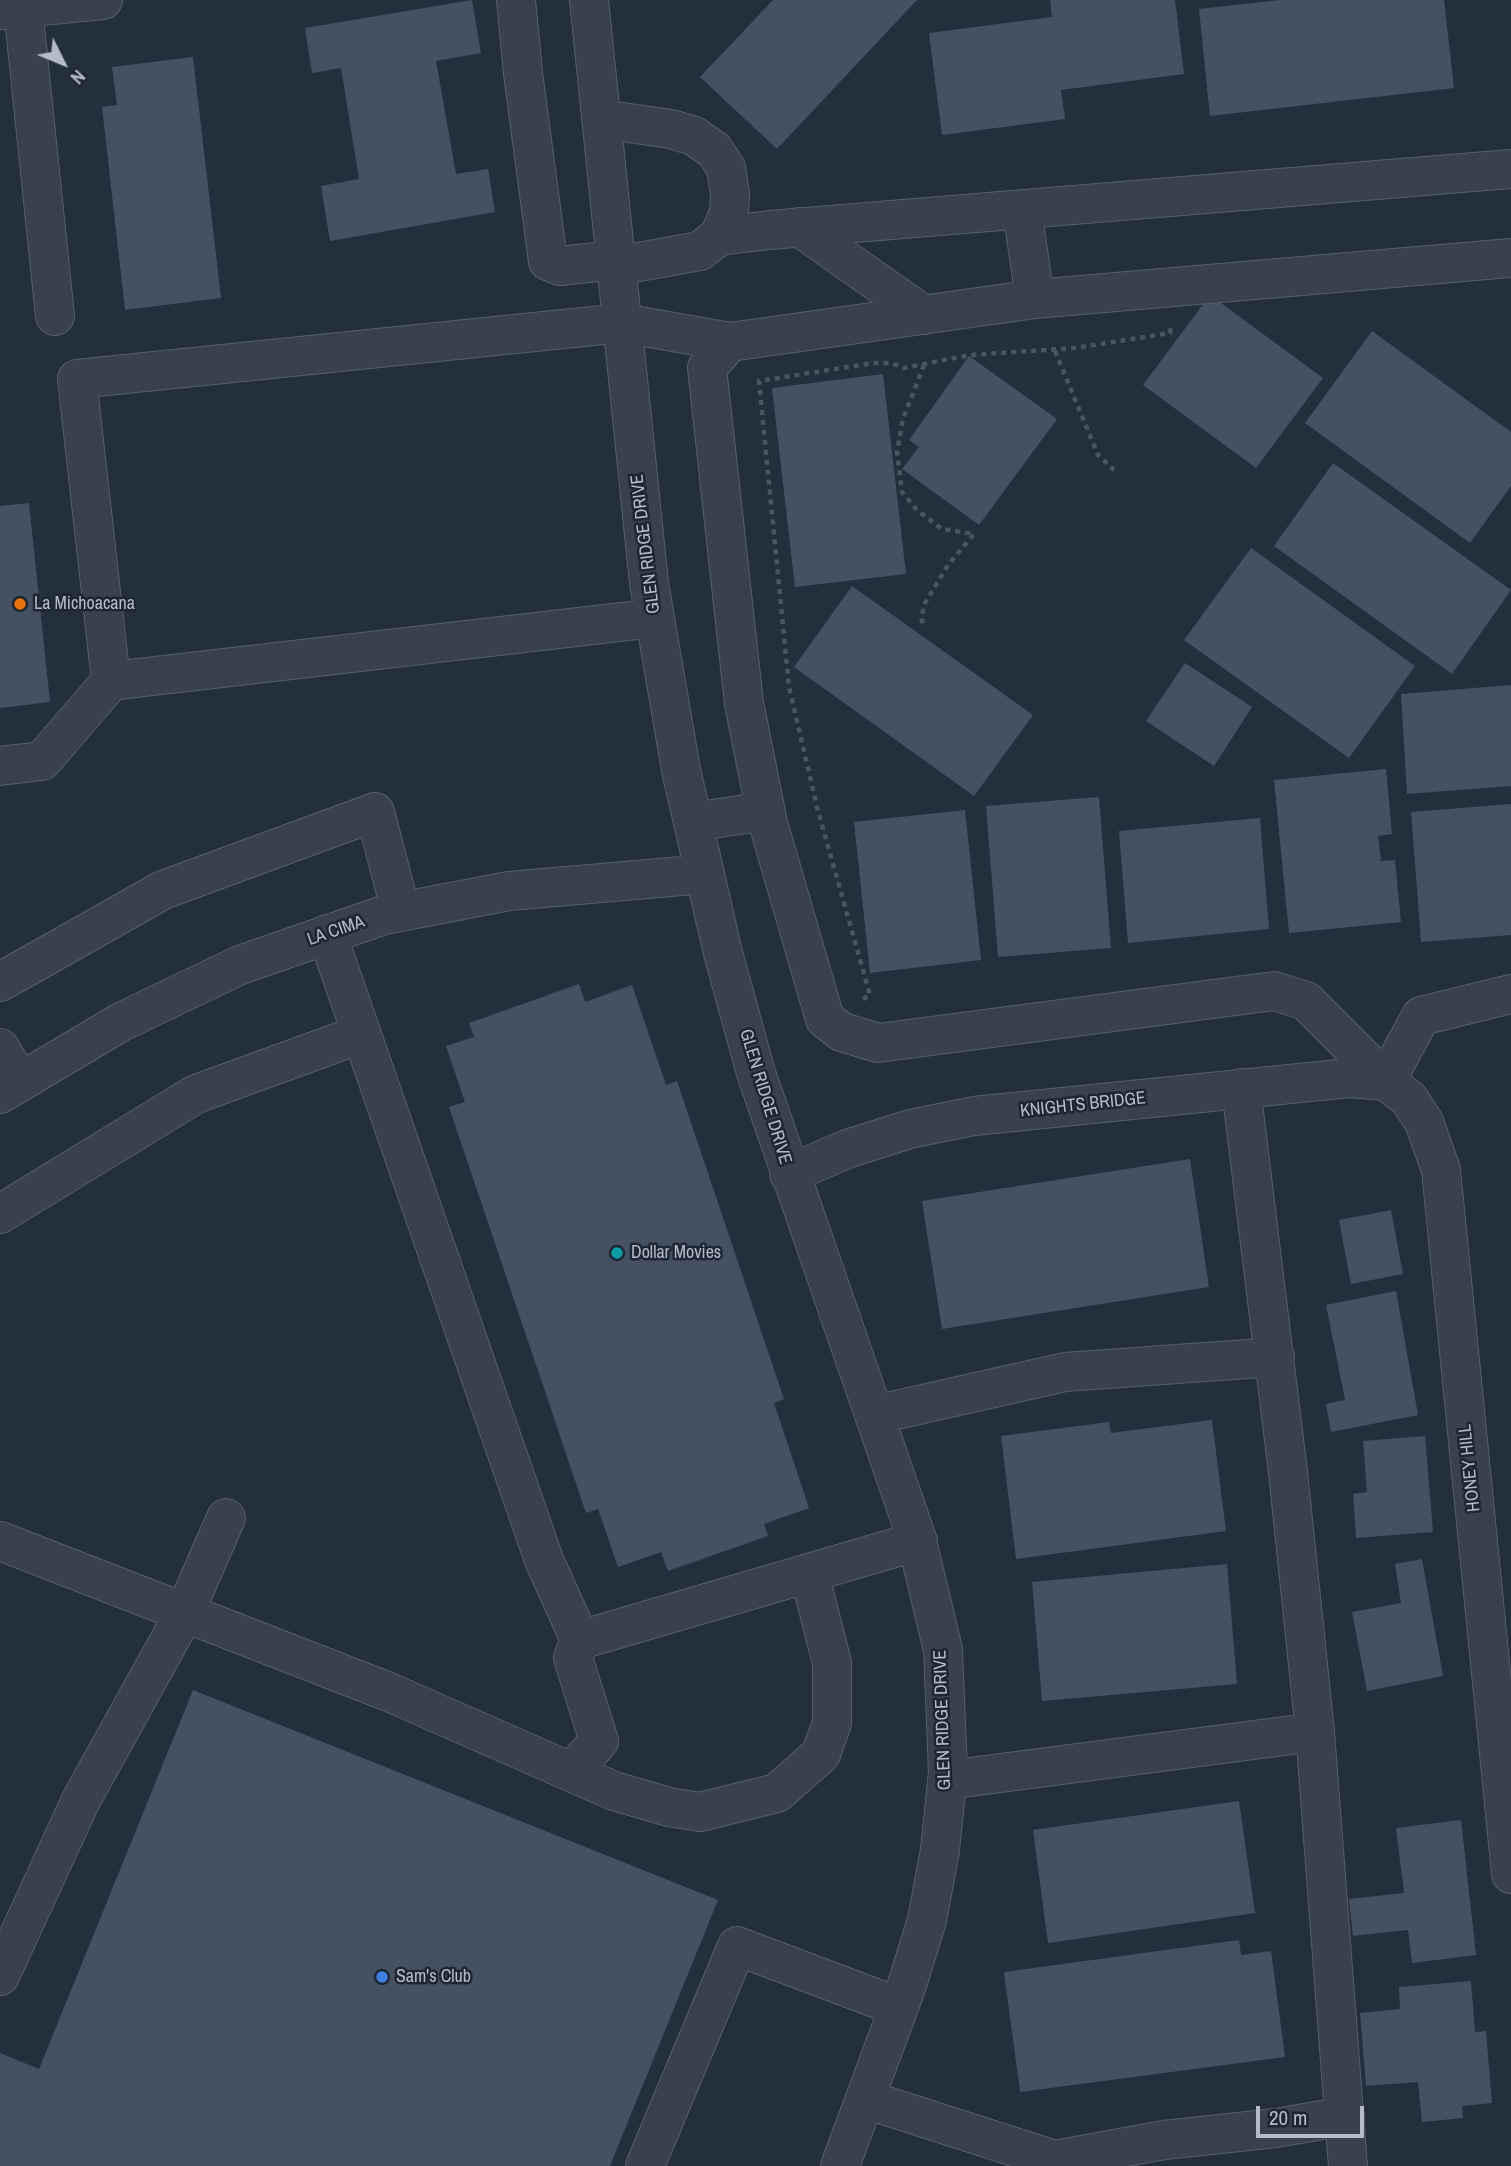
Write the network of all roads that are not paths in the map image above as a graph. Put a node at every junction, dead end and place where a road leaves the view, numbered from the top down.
1 (103, 0) edge
2 (516, 0) edge
3 (589, 0) edge
4 (11, 9) edge
5 (601, 119) junction
6 (1511, 169) edge
7 (1022, 209) junction
8 (799, 227) junction
9 (719, 236) junction
10 (1511, 258) edge
11 (616, 262) junction
12 (1035, 299) junction
13 (924, 315) junction
14 (55, 316) dead end
15 (622, 323) junction
16 (730, 342) junction
17 (655, 618) junction
18 (111, 681) junction
19 (0, 766) edge
20 (765, 811) junction
21 (693, 822) junction
22 (705, 874) junction
23 (401, 912) junction
24 (327, 934) junction
25 (0, 982) edge
26 (1511, 993) edge
27 (362, 1034) junction
28 (0, 1048) edge
29 (1386, 1081) junction
30 (10, 1088) edge
31 (1241, 1088) junction
32 (789, 1174) junction
33 (0, 1214) edge
34 (1275, 1357) junction
35 (874, 1415) junction
36 (226, 1518) dead end
37 (0, 1541) edge
38 (918, 1541) junction
39 (809, 1573) junction
40 (184, 1614) junction
41 (580, 1640) junction
42 (1315, 1732) junction
43 (572, 1772) junction
44 (947, 1780) junction
45 (1511, 1874) edge
46 (0, 1976) edge
47 (899, 2007) junction
48 (865, 2099) junction
49 (1345, 2116) junction
50 (645, 2166) edge
51 (840, 2166) edge
52 (1348, 2166) edge

1 - 4 street
2 - 11 street
3 - 5 street, GLEN RIDGE DRIVE
4 - 14 street
5 - 9 street
5 - 11 street, GLEN RIDGE DRIVE
6 - 7 street
7 - 8 street
7 - 12 street
8 - 9 street
8 - 13 street
9 - 11 street
10 - 12 street
11 - 15 street, GLEN RIDGE DRIVE
12 - 13 street
13 - 16 street
15 - 16 street
15 - 17 street, GLEN RIDGE DRIVE
15 - 18 street
16 - 20 street
17 - 18 street
17 - 21 street, GLEN RIDGE DRIVE
18 - 19 street
20 - 21 street
20 - 29 street, HONEY HILL
21 - 22 street, GLEN RIDGE DRIVE
22 - 23 street, LA CIMA
22 - 32 street, GLEN RIDGE DRIVE
23 - 24 street, LA CIMA
23 - 25 street
24 - 27 street
24 - 30 street, LA CIMA
26 - 29 street
27 - 33 street
27 - 41 street
28 - 30 street
29 - 31 street, KNIGHTS BRIDGE
29 - 45 street, HONEY HILL
31 - 32 street, KNIGHTS BRIDGE
31 - 34 street
32 - 35 street, GLEN RIDGE DRIVE
34 - 35 street
34 - 42 street
35 - 38 street, GLEN RIDGE DRIVE
36 - 40 street
37 - 40 street
38 - 39 street
38 - 44 street, GLEN RIDGE DRIVE
39 - 41 street
39 - 43 street
40 - 43 street
40 - 46 street
41 - 43 street
42 - 44 street
42 - 49 street
44 - 47 street, GLEN RIDGE DRIVE
47 - 48 street, GLEN RIDGE DRIVE
47 - 50 street
48 - 49 street
48 - 51 street, GLEN RIDGE DRIVE
49 - 52 street

